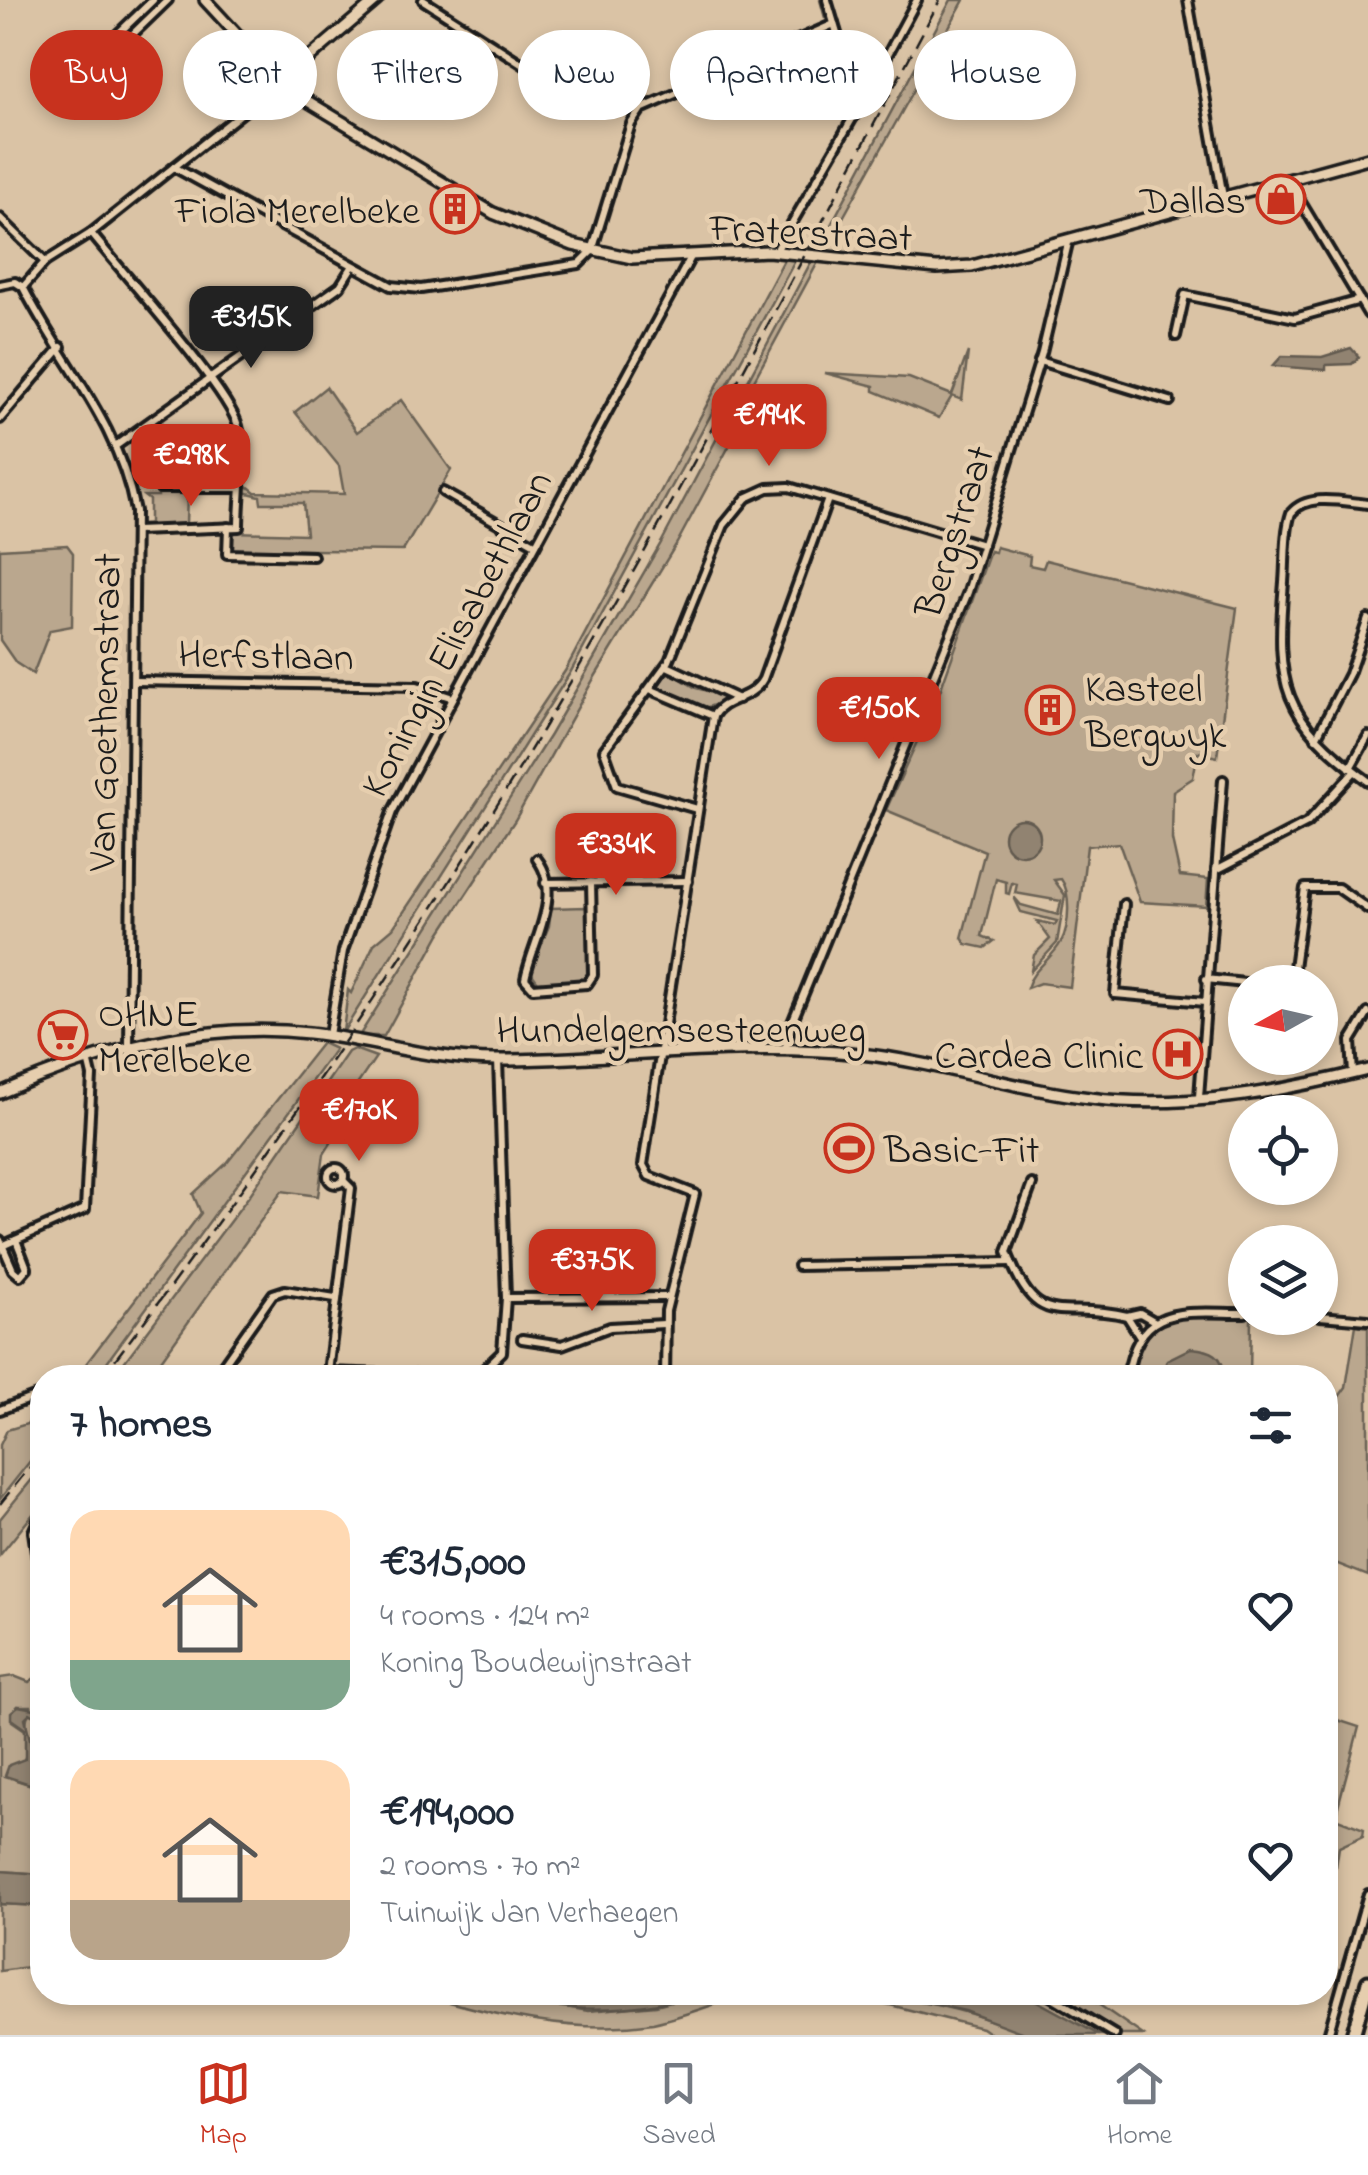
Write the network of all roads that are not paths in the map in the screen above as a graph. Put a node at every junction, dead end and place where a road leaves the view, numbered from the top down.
1 (154, 0) edge
2 (168, 0) edge
3 (206, 0) edge
4 (377, 0) edge
5 (423, 0) edge
6 (827, 0) edge
7 (917, 0) edge
8 (1188, 0) edge
9 (834, 24) junction
10 (125, 30) edge
11 (139, 30) edge
12 (233, 30) edge
13 (836, 30) edge
14 (894, 43) edge
15 (317, 51) edge
16 (518, 63) edge
17 (317, 104) edge
18 (233, 120) edge
19 (852, 120) edge
20 (1368, 158) edge
21 (174, 167) junction
22 (1288, 180) junction
23 (1223, 197) junction
24 (0, 218) edge
25 (91, 233) junction
26 (1069, 240) junction
27 (592, 250) junction
28 (776, 251) junction
29 (677, 256) junction
30 (692, 256) junction
31 (45, 262) junction
32 (352, 267) junction
33 (679, 276) junction
34 (1, 284) edge
35 (23, 287) junction
36 (1360, 300) junction
37 (1368, 314) edge
38 (1176, 336) dead end
39 (61, 347) junction
40 (1040, 362) junction
41 (208, 379) junction
42 (1170, 402) dead end
43 (0, 419) edge
44 (116, 445) junction
45 (239, 485) junction
46 (160, 488) dead end
47 (443, 492) dead end
48 (828, 498) junction
49 (1368, 504) edge
50 (228, 527) junction
51 (136, 531) junction
52 (536, 544) junction
53 (983, 545) junction
54 (313, 556) dead end
55 (1368, 619) edge
56 (1367, 632) edge
57 (666, 666) junction
58 (134, 682) junction
59 (652, 690) junction
60 (454, 698) junction
61 (739, 699) junction
62 (714, 713) junction
63 (1368, 736) edge
64 (1316, 738) junction
65 (1352, 770) junction
66 (1222, 780) dead end
67 (1368, 782) edge
68 (697, 809) junction
69 (537, 859) dead end
70 (1215, 870) junction
71 (688, 881) junction
72 (591, 882) junction
73 (545, 883) junction
74 (1124, 904) dead end
75 (1368, 909) edge
76 (1294, 965) edge
77 (1206, 979) junction
78 (1228, 981) edge
79 (1204, 1002) junction
80 (1368, 1013) edge
81 (328, 1036) junction
82 (129, 1046) junction
83 (785, 1051) junction
84 (659, 1054) junction
85 (88, 1058) junction
86 (498, 1060) junction
87 (1368, 1070) edge
88 (1353, 1074) junction
89 (0, 1092) edge
90 (1199, 1098) junction
91 (342, 1180) dead end
92 (1032, 1184) dead end
93 (16, 1240) junction
94 (1, 1243) edge
95 (1011, 1262) junction
96 (798, 1266) dead end
97 (669, 1297) junction
98 (336, 1298) junction
99 (506, 1298) junction
100 (1228, 1313) edge
101 (1127, 1316) junction
102 (1338, 1318) edge
103 (1368, 1320) edge
104 (1154, 1321) junction
105 (664, 1324) junction
106 (1139, 1334) junction
107 (522, 1339) dead end
108 (223, 1365) edge
109 (327, 1365) edge
110 (488, 1365) edge
111 (665, 1365) edge
112 (1131, 1365) edge
113 (30, 1399) edge
114 (0, 1410) edge
115 (1368, 1894) edge
116 (1368, 1982) edge
117 (1338, 2000) edge
118 (1065, 2005) edge
119 (1337, 2005) edge
120 (1115, 2035) edge
121 (1328, 2035) edge
122 (1353, 2035) edge

1 - 10 street
2 - 11 street
3 - 12 main road, Fraterstraat
4 - 15 main road
5 - 16 street
6 - 9 street
7 - 14 street
8 - 23 street
9 - 13 street
9 - 27 street
17 - 27 main road, Fraterstraat
18 - 21 street
19 - 28 street
20 - 22 main road, Fraterstraat
21 - 25 street
21 - 32 street
22 - 23 main road, Fraterstraat
22 - 36 street
23 - 26 main road, Fraterstraat
24 - 31 street
25 - 31 street
25 - 41 street
26 - 28 main road, Fraterstraat
26 - 40 street, Bergstraat
27 - 29 main road, Fraterstraat
27 - 32 street
28 - 30 main road, Fraterstraat
29 - 30 main road, Fraterstraat
29 - 33 street
30 - 33 street, Koningin Elisabethlaan
31 - 35 street
32 - 41 street
33 - 52 street, Koningin Elisabethlaan
34 - 35 street
35 - 39 street, Van Goethemstraat
36 - 37 street
36 - 38 street
39 - 43 street
39 - 44 street, Van Goethemstraat
40 - 42 street
40 - 53 street, Bergstraat
41 - 44 street
41 - 45 street
44 - 51 street, Van Goethemstraat
45 - 46 street
45 - 50 street
47 - 52 street
48 - 53 street
48 - 57 street
48 - 61 street
49 - 64 street
50 - 51 street
50 - 54 street
51 - 58 street, Van Goethemstraat
52 - 60 street, Koningin Elisabethlaan
53 - 83 street, Bergstraat
55 - 56 street
56 - 64 street
57 - 59 street
57 - 61 street
58 - 60 street, Herfstlaan
58 - 82 street, Van Goethemstraat
59 - 62 street
59 - 68 street
60 - 81 street, Koningin Elisabethlaan
61 - 62 street
62 - 68 street
63 - 65 street
64 - 65 street
65 - 67 street
65 - 70 street
66 - 70 street
68 - 71 street
69 - 73 street
70 - 77 street
71 - 72 street
71 - 84 street
72 - 73 street
72 - 73 street
74 - 79 street
75 - 76 street
77 - 78 street
77 - 79 street
79 - 90 street
80 - 88 street
81 - 82 main road, Hundelgemsesteenweg
81 - 86 main road, Hundelgemsesteenweg
82 - 85 main road, Hundelgemsesteenweg
83 - 84 main road, Hundelgemsesteenweg
83 - 90 main road, Hundelgemsesteenweg
84 - 86 main road, Hundelgemsesteenweg
84 - 97 street
85 - 89 main road, Hundelgemsesteenweg
85 - 93 street
86 - 99 street
87 - 88 main road, Hundelgemsesteenweg
88 - 90 main road, Hundelgemsesteenweg
91 - 98 street
92 - 95 street
93 - 94 street
93 - 94 street
95 - 96 street
95 - 101 street
97 - 99 street
97 - 105 street
98 - 108 street
98 - 109 street
99 - 110 street
100 - 104 street
101 - 104 street
101 - 106 street
102 - 103 street
104 - 106 street
105 - 107 street
105 - 111 street
106 - 112 street
113 - 114 street
115 - 117 street
116 - 122 highway
118 - 120 street
119 - 121 street

